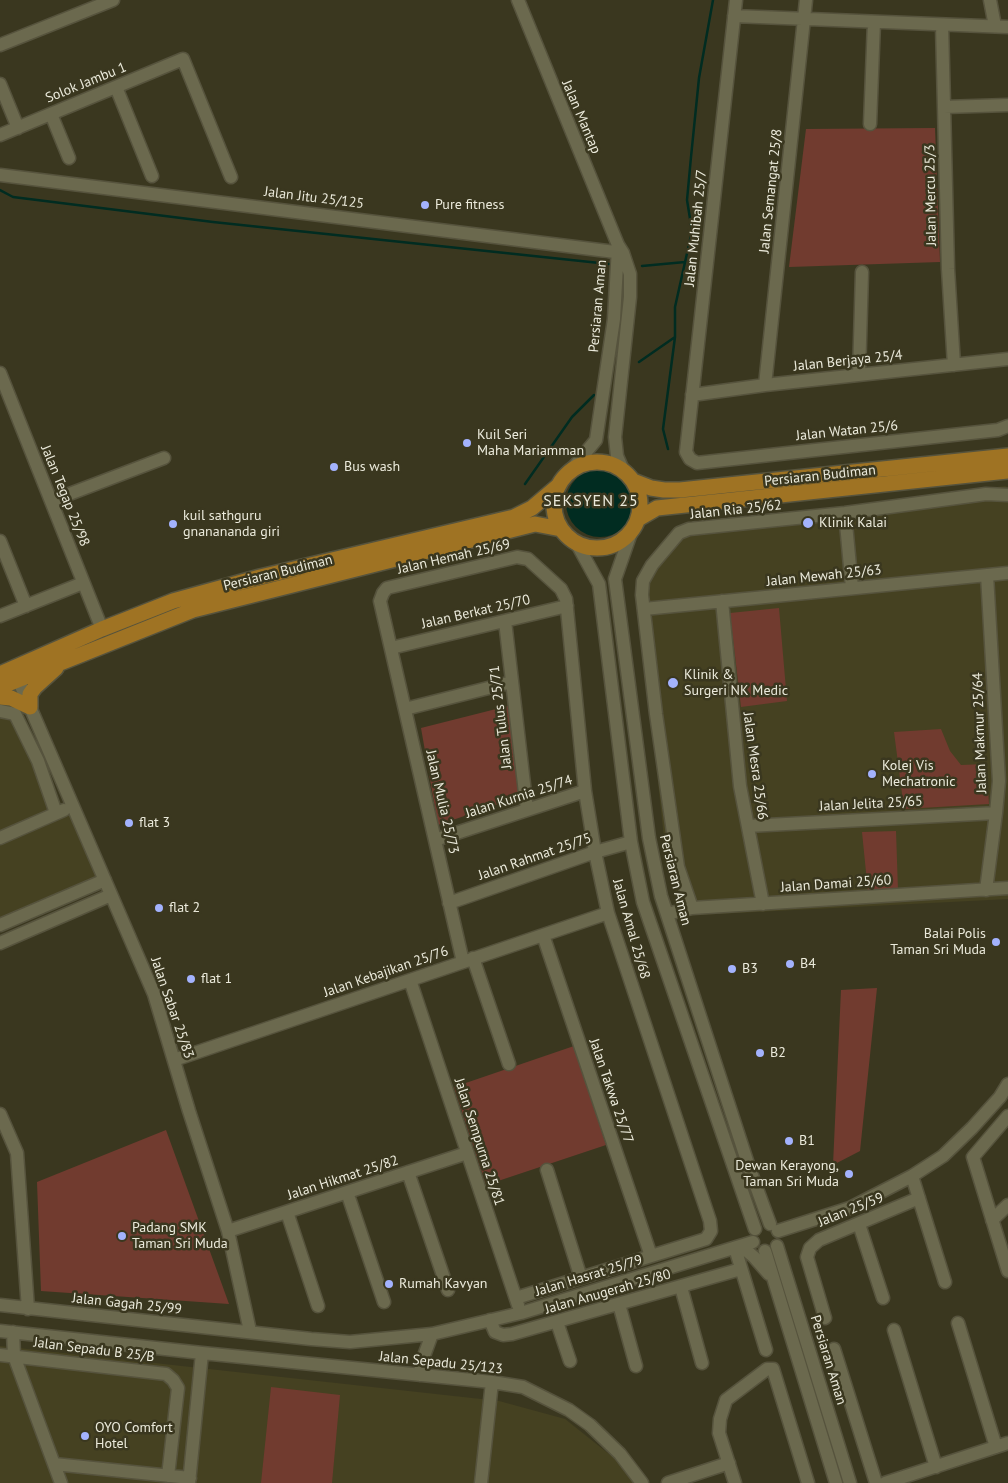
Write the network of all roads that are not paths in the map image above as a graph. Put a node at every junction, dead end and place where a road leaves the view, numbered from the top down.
1 (113, 0) edge
2 (518, 0) edge
3 (736, 0) edge
4 (806, 0) edge
5 (990, 0) edge
6 (734, 16) junction
7 (804, 19) junction
8 (874, 22) junction
9 (942, 25) junction
10 (995, 26) junction
11 (1008, 27) edge
12 (0, 45) edge
13 (0, 84) edge
14 (116, 87) junction
15 (1008, 105) edge
16 (944, 107) junction
17 (51, 114) junction
18 (870, 124) dead end
19 (18, 128) junction
20 (0, 135) edge
21 (69, 158) dead end
22 (0, 175) edge
23 (152, 176) dead end
24 (231, 177) dead end
25 (620, 250) junction
26 (862, 272) dead end
27 (1008, 360) edge
28 (954, 364) junction
29 (0, 373) edge
30 (859, 375) junction
31 (764, 385) junction
32 (692, 395) junction
33 (1008, 426) edge
34 (1008, 456) edge
35 (164, 458) dead end
36 (690, 459) joint
37 (572, 469) junction
38 (1008, 471) edge
39 (628, 475) junction
40 (558, 486) junction
41 (1008, 495) edge
42 (51, 501) junction
43 (845, 513) junction
44 (638, 519) junction
45 (561, 530) junction
46 (631, 533) junction
47 (577, 544) junction
48 (1, 549) edge
49 (1008, 573) edge
50 (987, 575) junction
51 (84, 583) junction
52 (852, 588) junction
53 (722, 601) junction
54 (26, 606) junction
55 (567, 606) junction
56 (644, 609) junction
57 (193, 610) junction
58 (0, 616) edge
59 (505, 621) junction
60 (102, 629) junction
61 (391, 648) junction
62 (67, 659) junction
63 (0, 674) edge
64 (0, 679) edge
65 (18, 679) junction
66 (512, 682) junction
67 (0, 687) edge
68 (0, 706) edge
69 (30, 708) junction
70 (405, 709) junction
71 (585, 792) junction
72 (72, 806) junction
73 (527, 810) junction
74 (56, 813) junction
75 (996, 813) junction
76 (748, 826) junction
77 (0, 838) edge
78 (435, 840) junction
79 (632, 842) junction
80 (595, 852) junction
81 (105, 880) junction
82 (1008, 888) edge
83 (986, 890) junction
84 (111, 895) junction
85 (449, 903) junction
86 (763, 904) junction
87 (692, 908) junction
88 (608, 912) junction
89 (667, 914) junction
90 (0, 925) edge
91 (543, 935) junction
92 (0, 944) edge
93 (468, 960) junction
94 (410, 980) junction
95 (174, 1060) junction
96 (509, 1064) dead end
97 (1008, 1084) edge
98 (0, 1114) edge
99 (1008, 1116) edge
100 (468, 1153) junction
101 (749, 1167) junction
102 (547, 1170) dead end
103 (408, 1172) junction
104 (735, 1175) junction
105 (912, 1176) junction
106 (347, 1192) junction
107 (919, 1198) junction
108 (1008, 1205) edge
109 (764, 1208) junction
110 (287, 1212) junction
111 (992, 1220) junction
112 (859, 1224) junction
113 (774, 1227) junction
114 (791, 1227) junction
115 (228, 1231) junction
116 (746, 1242) junction
117 (777, 1246) junction
118 (764, 1251) junction
119 (651, 1256) junction
120 (741, 1270) junction
121 (1008, 1271) edge
122 (581, 1278) junction
123 (773, 1280) junction
124 (944, 1282) dead end
125 (681, 1287) junction
126 (448, 1290) dead end
127 (516, 1298) junction
128 (883, 1298) dead end
129 (384, 1302) dead end
130 (619, 1304) junction
131 (0, 1305) edge
132 (318, 1306) dead end
133 (28, 1309) junction
134 (521, 1313) junction
135 (825, 1318) dead end
136 (490, 1320) junction
137 (557, 1322) junction
138 (958, 1323) dead end
139 (894, 1330) dead end
140 (0, 1331) edge
141 (13, 1332) junction
142 (250, 1332) junction
143 (432, 1334) junction
144 (834, 1349) dead end
145 (766, 1350) dead end
146 (0, 1354) edge
147 (202, 1354) junction
148 (14, 1356) junction
149 (570, 1361) dead end
150 (702, 1363) dead end
151 (636, 1366) dead end
152 (420, 1375) junction
153 (492, 1382) junction
154 (829, 1415) junction
155 (816, 1419) junction
156 (1002, 1445) edge
157 (54, 1464) junction
158 (729, 1464) junction
159 (936, 1467) junction
160 (168, 1476) junction
161 (190, 1481) edge
162 (61, 1483) edge
163 (481, 1483) edge
164 (642, 1483) edge
165 (668, 1483) edge
166 (735, 1483) edge
167 (808, 1483) edge
168 (836, 1483) edge
169 (850, 1483) edge
170 (876, 1483) edge
171 (885, 1483) edge

1 - 12 street
2 - 25 street, Jalan Mantap
3 - 6 street, Jalan Muhibah 25/7
4 - 7 street, Jalan Semangat 25/8
5 - 10 street
6 - 7 street
6 - 32 street, Jalan Muhibah 25/7
7 - 8 street
7 - 31 street, Jalan Semangat 25/8
8 - 9 street
8 - 18 street
9 - 10 street
9 - 16 street, Jalan Mercu 25/3
10 - 11 street
13 - 19 street
14 - 17 street, Solok Jambu 1
14 - 23 street
14 - 24 street, Solok Jambu 1
15 - 16 street
16 - 28 street, Jalan Mercu 25/3
17 - 19 street, Solok Jambu 1
17 - 21 street
19 - 20 street, Solok Jambu 1
22 - 25 street, Jalan Jitu 25/125
25 - 37 street, Persiaran Aman
25 - 39 street, Persiaran Aman
26 - 30 street
27 - 28 street, Jalan Berjaya 25/4
28 - 30 street, Jalan Berjaya 25/4
29 - 42 street, Jalan Tegap 25/98
30 - 31 street, Jalan Berjaya 25/4
31 - 32 street, Jalan Berjaya 25/4
32 - 36 street, Jalan Muhibah 25/7
33 - 36 street, Jalan Watan 25/6
34 - 39 main road, Persiaran Budiman
35 - 42 street
37 - 39 main road
37 - 40 main road
38 - 44 main road, Persiaran Budiman
39 - 44 main road
40 - 45 main road
40 - 60 main road, Persiaran Budiman
41 - 43 street, Jalan Ria 25/62
42 - 51 street, Jalan Tegap 25/98
43 - 52 street
43 - 56 street, Jalan Ria 25/62
44 - 46 main road
45 - 47 main road
45 - 57 main road, Persiaran Budiman
46 - 47 main road
46 - 89 street, Persiaran Aman
47 - 79 street
48 - 54 street
49 - 50 street, Jalan Mewah 25/63
50 - 52 street, Jalan Mewah 25/63
50 - 75 street, Jalan Makmur 25/64
51 - 54 street
51 - 60 street, Jalan Tegap 25/98
52 - 53 street, Jalan Mewah 25/63
53 - 56 street, Jalan Mewah 25/63
53 - 76 street, Jalan Mesra 25/66
54 - 58 street
55 - 59 street, Jalan Berkat 25/70
55 - 61 street, Jalan Hemah 25/69
55 - 71 street, Jalan Amal 25/68
56 - 87 street, Jalan Ria 25/62
57 - 60 main road
57 - 62 main road, Persiaran Budiman
59 - 61 street, Jalan Berkat 25/70
59 - 66 street, Jalan Tulus 25/71
60 - 63 main road, Persiaran Budiman
61 - 70 street, Jalan Mulia 25/73
62 - 65 main road, Persiaran Budiman
62 - 69 main road
64 - 65 main road
65 - 67 main road, Persiaran Budiman
65 - 69 street, Jalan Sabar 25/83
66 - 70 street
66 - 73 street, Jalan Tulus 25/71
68 - 69 main road
68 - 74 street
69 - 72 street, Jalan Sabar 25/83
70 - 78 street, Jalan Mulia 25/73
71 - 73 street, Jalan Kurnia 25/74
71 - 80 street, Jalan Amal 25/68
72 - 74 street
72 - 81 street, Jalan Sabar 25/83
73 - 78 street, Jalan Kurnia 25/74
74 - 77 street
75 - 76 street, Jalan Jelita 25/65
75 - 83 street, Jalan Makmur 25/64
76 - 86 street, Jalan Mesra 25/66
78 - 85 street, Jalan Mulia 25/73
79 - 80 street, Jalan Rahmat 25/75
79 - 104 street
80 - 85 street, Jalan Rahmat 25/75
80 - 88 street, Jalan Amal 25/68
81 - 84 street, Jalan Sabar 25/83
81 - 90 street
82 - 83 street, Jalan Damai 25/60
83 - 86 street, Jalan Damai 25/60
84 - 92 street
84 - 95 street, Jalan Sabar 25/83
85 - 93 street, Jalan Mulia 25/73
86 - 87 street, Jalan Damai 25/60
87 - 89 street, Jalan Damai 25/60
88 - 91 street, Jalan Kebajikan 25/76
88 - 119 street, Jalan Amal 25/68
89 - 101 street, Persiaran Aman
91 - 93 street, Jalan Kebajikan 25/76
91 - 119 street, Jalan Takwa 25/77
93 - 94 street, Jalan Kebajikan 25/76
93 - 96 street, Jalan Mulia 25/73
94 - 95 street, Jalan Kebajikan 25/76
94 - 100 street, Jalan Sempurna 25/81
95 - 115 street, Jalan Sabar 25/83
97 - 105 street, Jalan Hasrat 25/79
98 - 133 street
99 - 111 street
100 - 103 street, Jalan Hikmat 25/82
100 - 127 street, Jalan Sempurna 25/81
101 - 104 street
101 - 109 street, Persiaran Aman
102 - 122 street
103 - 106 street, Jalan Hikmat 25/82
103 - 126 street
104 - 116 street
105 - 107 street
105 - 114 street, Jalan Hasrat 25/79
106 - 110 street, Jalan Hikmat 25/82
106 - 129 street
107 - 112 street, Jalan 25/59
107 - 124 street
108 - 111 street
109 - 113 street, Persiaran Aman
109 - 114 street
110 - 115 street, Jalan Hikmat 25/82
110 - 132 street
111 - 121 street
112 - 128 street
112 - 135 street, Jalan 25/59
113 - 114 street, Jalan Hasrat 25/79
113 - 116 street, Jalan Hasrat 25/79
113 - 117 street
115 - 142 street, Jalan Sabar 25/83
116 - 118 street
116 - 120 street
116 - 123 street
116 - 134 street, Jalan Hasrat 25/79
117 - 118 street
117 - 154 street, Persiaran Aman
118 - 123 street, Persiaran Aman
119 - 122 street
120 - 125 street, Jalan Anugerah 25/80
120 - 145 street
122 - 127 street
123 - 155 street, Persiaran Aman
125 - 130 street, Jalan Anugerah 25/80
125 - 150 street
127 - 134 street, Jalan Sempurna 25/81
130 - 137 street, Jalan Anugerah 25/80
130 - 151 street
131 - 133 street, Jalan Gagah 25/99
133 - 142 street, Jalan Gagah 25/99
134 - 136 street, Jalan Hasrat 25/79
136 - 137 street, Jalan Anugerah 25/80
136 - 143 street, Jalan Hasrat 25/79
137 - 149 street
138 - 156 street
139 - 159 street
140 - 141 street, Jalan Sepadu 25/123
141 - 147 street, Jalan Sepadu 25/123
141 - 148 street
142 - 143 street, Jalan Hasrat 25/79
143 - 152 street
144 - 170 street
146 - 148 street, Jalan Sepadu B 25/B
147 - 152 street, Jalan Sepadu 25/123
147 - 161 street
148 - 157 street
148 - 160 street, Jalan Sepadu B 25/B
152 - 153 street, Jalan Sepadu 25/123
153 - 163 street
153 - 164 street, Jalan Sepadu 25/123
154 - 155 street
154 - 169 street, Persiaran Aman
155 - 168 street, Persiaran Aman
156 - 159 street
157 - 160 street
157 - 162 street
158 - 165 street
158 - 166 street
158 - 167 street
159 - 171 street
160 - 161 street

